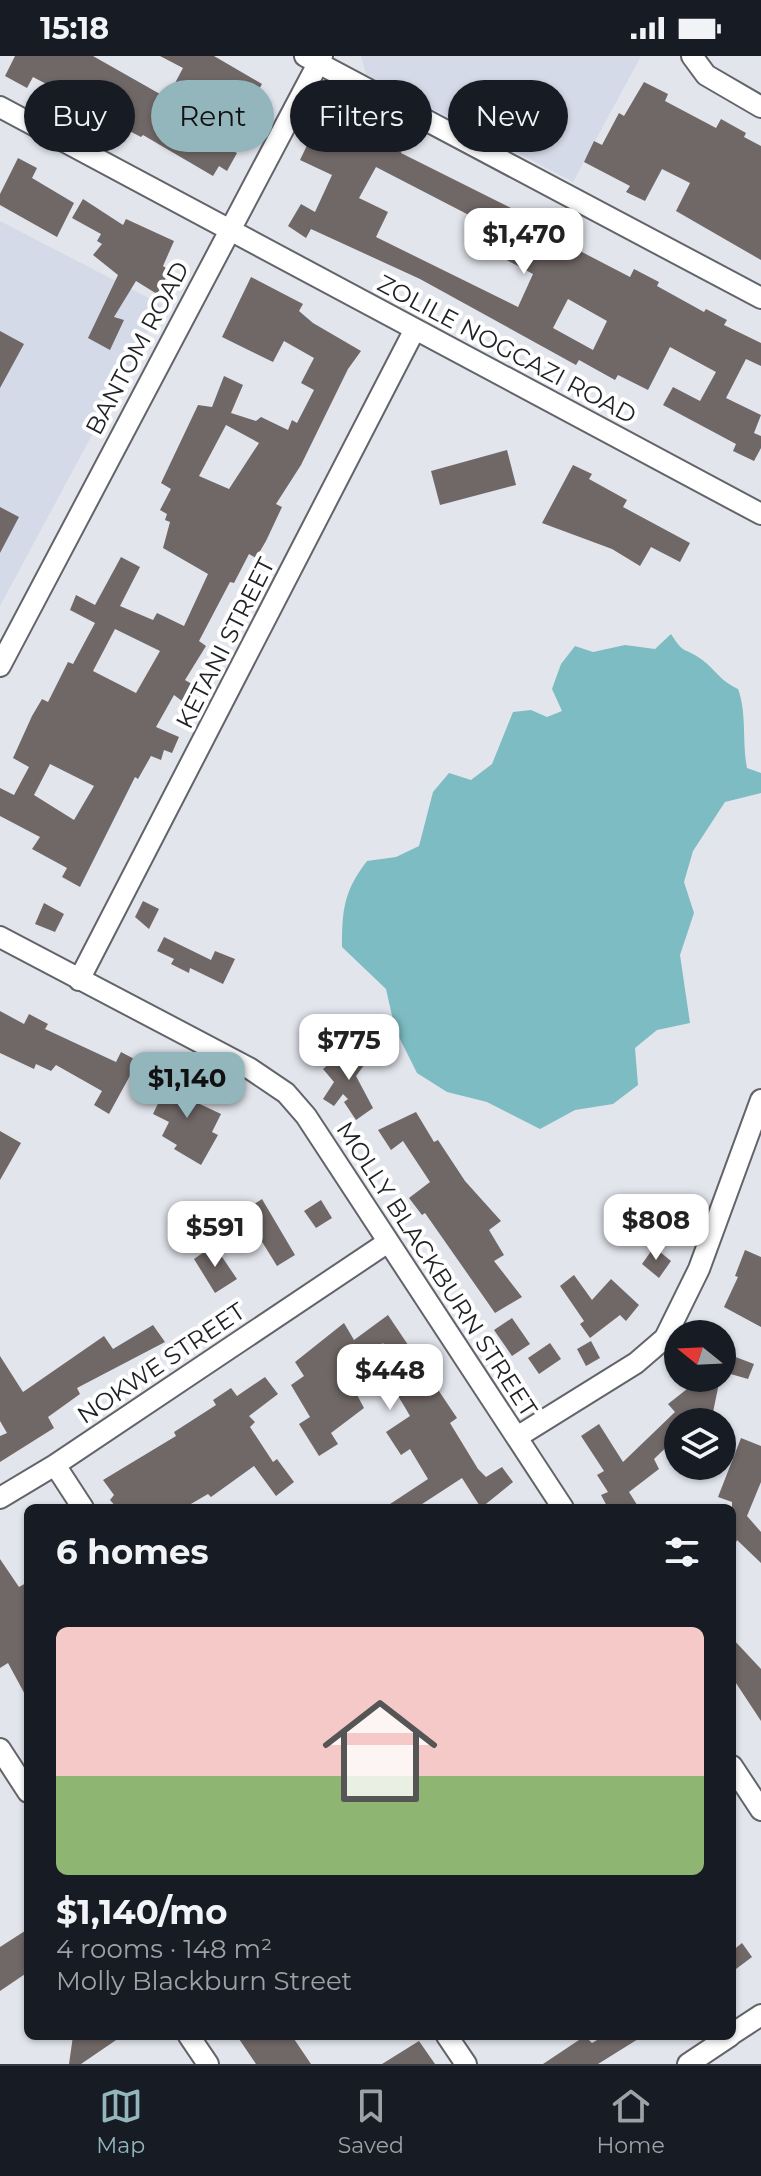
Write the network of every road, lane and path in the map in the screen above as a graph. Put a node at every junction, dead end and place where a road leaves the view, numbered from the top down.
1 (692, 56) edge
2 (315, 58) edge
3 (0, 107) edge
4 (761, 107) edge
5 (229, 229) junction
6 (761, 298) edge
7 (415, 329) junction
8 (761, 514) edge
9 (0, 666) edge
10 (0, 937) edge
11 (79, 980) junction
12 (761, 1100) edge
13 (388, 1242) junction
14 (517, 1437) junction
15 (55, 1465) junction
16 (0, 1498) edge
17 (80, 1504) edge
18 (560, 1504) edge
19 (0, 1749) edge
20 (736, 1772) edge
21 (24, 1786) edge
22 (761, 1810) edge
23 (761, 2015) edge
24 (736, 2032) edge
25 (192, 2040) edge
26 (450, 2040) edge
27 (724, 2040) edge
28 (208, 2064) edge
29 (466, 2064) edge
30 (688, 2064) edge

1 - 4 street
2 - 5 street, BANTOM ROAD
2 - 6 street
3 - 5 street, ZOLILE NOGCAZI ROAD
5 - 7 street, ZOLILE NOGCAZI ROAD
5 - 9 street, BANTOM ROAD
7 - 8 street, ZOLILE NOGCAZI ROAD
7 - 11 street, KETANI STREET
10 - 11 street, MOLLY BLACKBURN STREET
11 - 13 street, MOLLY BLACKBURN STREET
12 - 14 street
13 - 14 street, MOLLY BLACKBURN STREET
13 - 15 street, NOKWE STREET
14 - 18 street, MOLLY BLACKBURN STREET
15 - 16 street, NOKWE STREET
15 - 17 street
19 - 21 street
20 - 22 street
23 - 24 street
25 - 28 street
26 - 29 street
27 - 30 street

